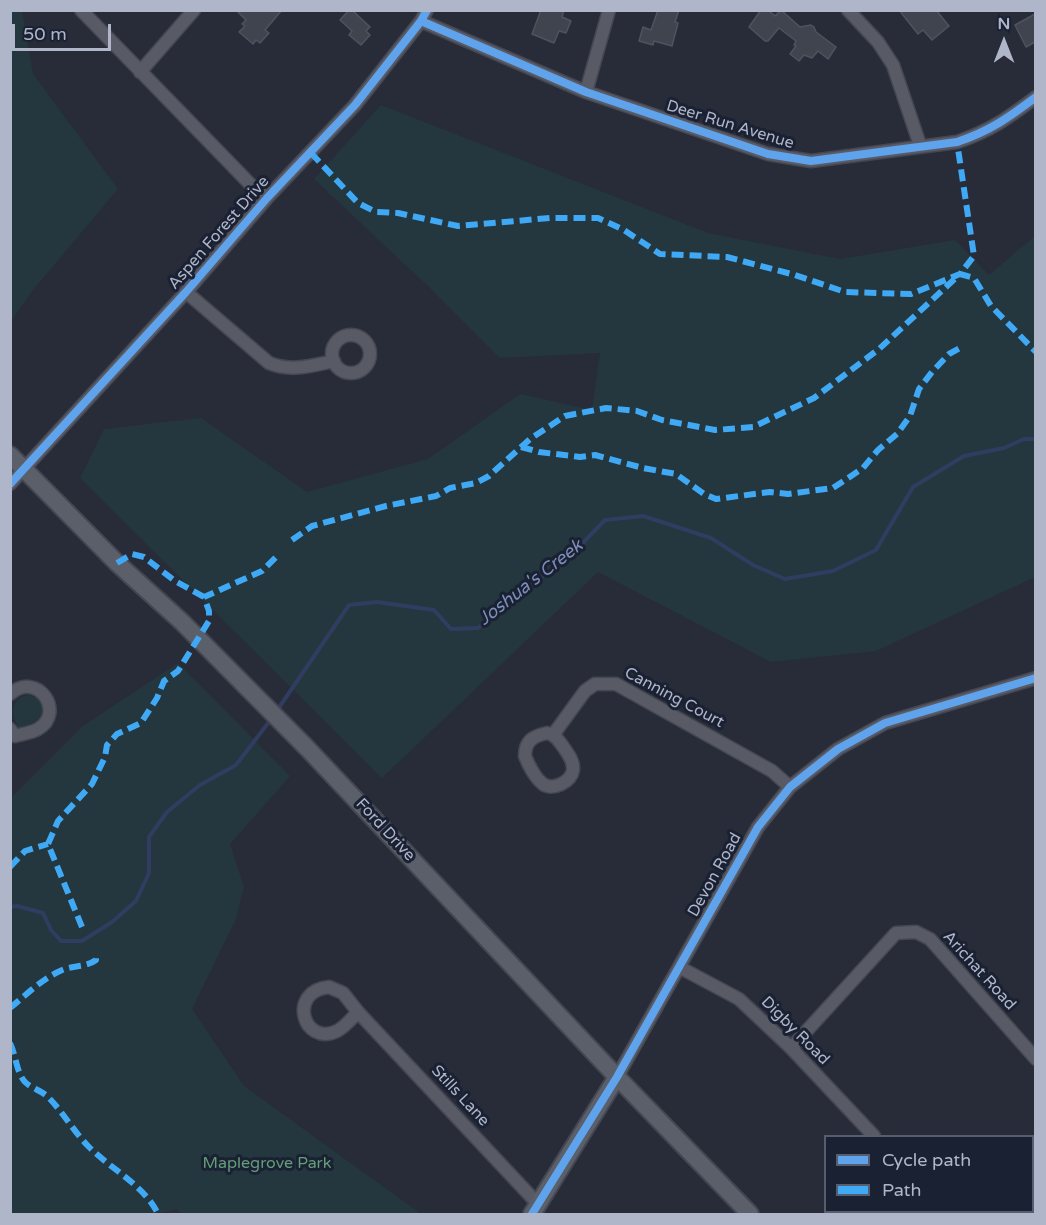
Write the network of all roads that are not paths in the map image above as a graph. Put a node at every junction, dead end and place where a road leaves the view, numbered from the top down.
1 (81, 10) edge
2 (194, 10) edge
3 (609, 10) edge
4 (848, 10) edge
5 (424, 16) edge
6 (140, 72) junction
7 (586, 92) junction
8 (1035, 97) edge
9 (920, 145) junction
10 (267, 198) junction
11 (186, 292) junction
12 (334, 361) dead end
13 (10, 455) edge
14 (24, 468) junction
15 (10, 484) edge
16 (1035, 678) edge
17 (10, 694) edge
18 (553, 735) junction
19 (12, 736) edge
20 (790, 787) junction
21 (679, 967) junction
22 (358, 1011) junction
23 (791, 1048) junction
24 (1035, 1059) edge
25 (617, 1077) junction
26 (872, 1135) edge
27 (535, 1209) edge
28 (750, 1215) edge

1 - 6 street
2 - 6 street
3 - 7 street
4 - 9 street
5 - 7 street, Deer Run Avenue
5 - 10 street, Aspen Forest Drive
6 - 10 street
7 - 9 street, Deer Run Avenue
8 - 9 street, Deer Run Avenue
10 - 11 street, Aspen Forest Drive
11 - 12 street
11 - 14 street, Aspen Forest Drive
13 - 14 main road, Ford Drive
14 - 15 street, Aspen Forest Drive
14 - 25 main road, Ford Drive
16 - 20 street, Devon Road
17 - 19 street
18 - 18 street
18 - 20 street, Canning Court
20 - 21 street, Devon Road
21 - 23 street, Digby Road
21 - 25 street, Devon Road
22 - 22 street, Stills Lane
22 - 27 street, Stills Lane
23 - 24 street, Arichat Road
23 - 26 street, Digby Road
25 - 27 main road, Devon Road
25 - 28 main road, Ford Drive

